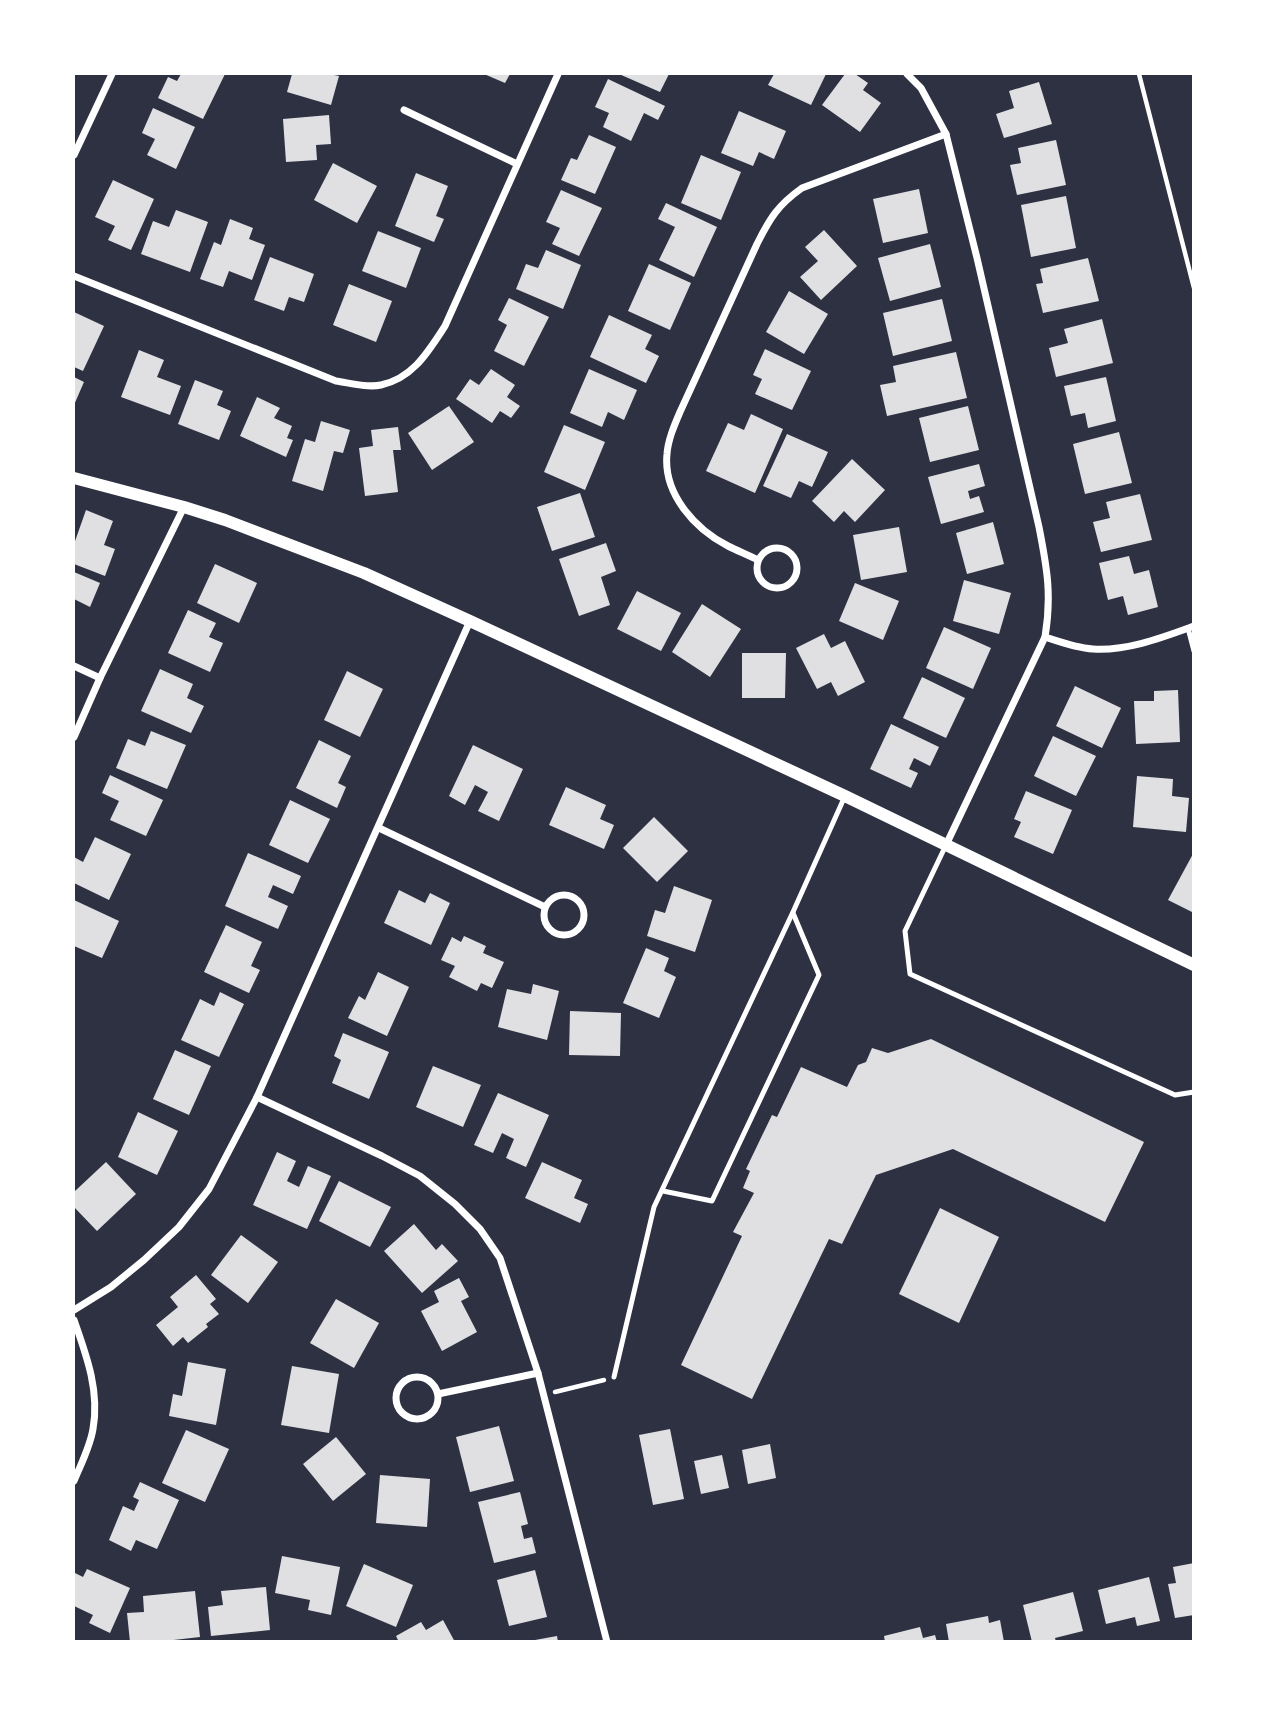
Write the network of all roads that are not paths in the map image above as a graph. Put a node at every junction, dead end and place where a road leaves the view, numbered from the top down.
1 (112, 74) edge
2 (558, 74) edge
3 (907, 74) edge
4 (404, 110) dead end
5 (946, 134) junction
6 (74, 155) edge
7 (517, 164) junction
8 (74, 276) edge
9 (74, 478) edge
10 (184, 507) junction
11 (758, 560) junction
12 (470, 621) junction
13 (1191, 627) edge
14 (1045, 637) junction
15 (1194, 651) edge
16 (74, 666) edge
17 (100, 678) junction
18 (74, 737) edge
19 (845, 796) junction
20 (379, 828) junction
21 (946, 845) junction
22 (545, 907) junction
23 (793, 912) junction
24 (1194, 965) edge
25 (1194, 1092) edge
26 (257, 1097) junction
27 (663, 1191) junction
28 (74, 1310) edge
29 (74, 1320) edge
30 (538, 1373) junction
31 (614, 1377) road end
32 (438, 1394) junction
33 (74, 1481) edge
34 (607, 1642) edge

1 - 6 street
2 - 7 street
3 - 5 street
4 - 7 street
5 - 11 street
5 - 14 street
7 - 8 street
9 - 10 street
10 - 12 street
10 - 17 street
11 - 11 street
12 - 19 street
12 - 20 street
13 - 14 street
13 - 15 lane
14 - 21 street
16 - 17 street
17 - 18 street
19 - 21 street
19 - 23 lane
20 - 22 street
20 - 26 street
21 - 24 street
21 - 25 lane
22 - 22 street
23 - 27 lane
23 - 27 lane
26 - 28 street
26 - 30 street
27 - 31 lane
29 - 33 street
30 - 32 street
30 - 34 street
32 - 32 street

